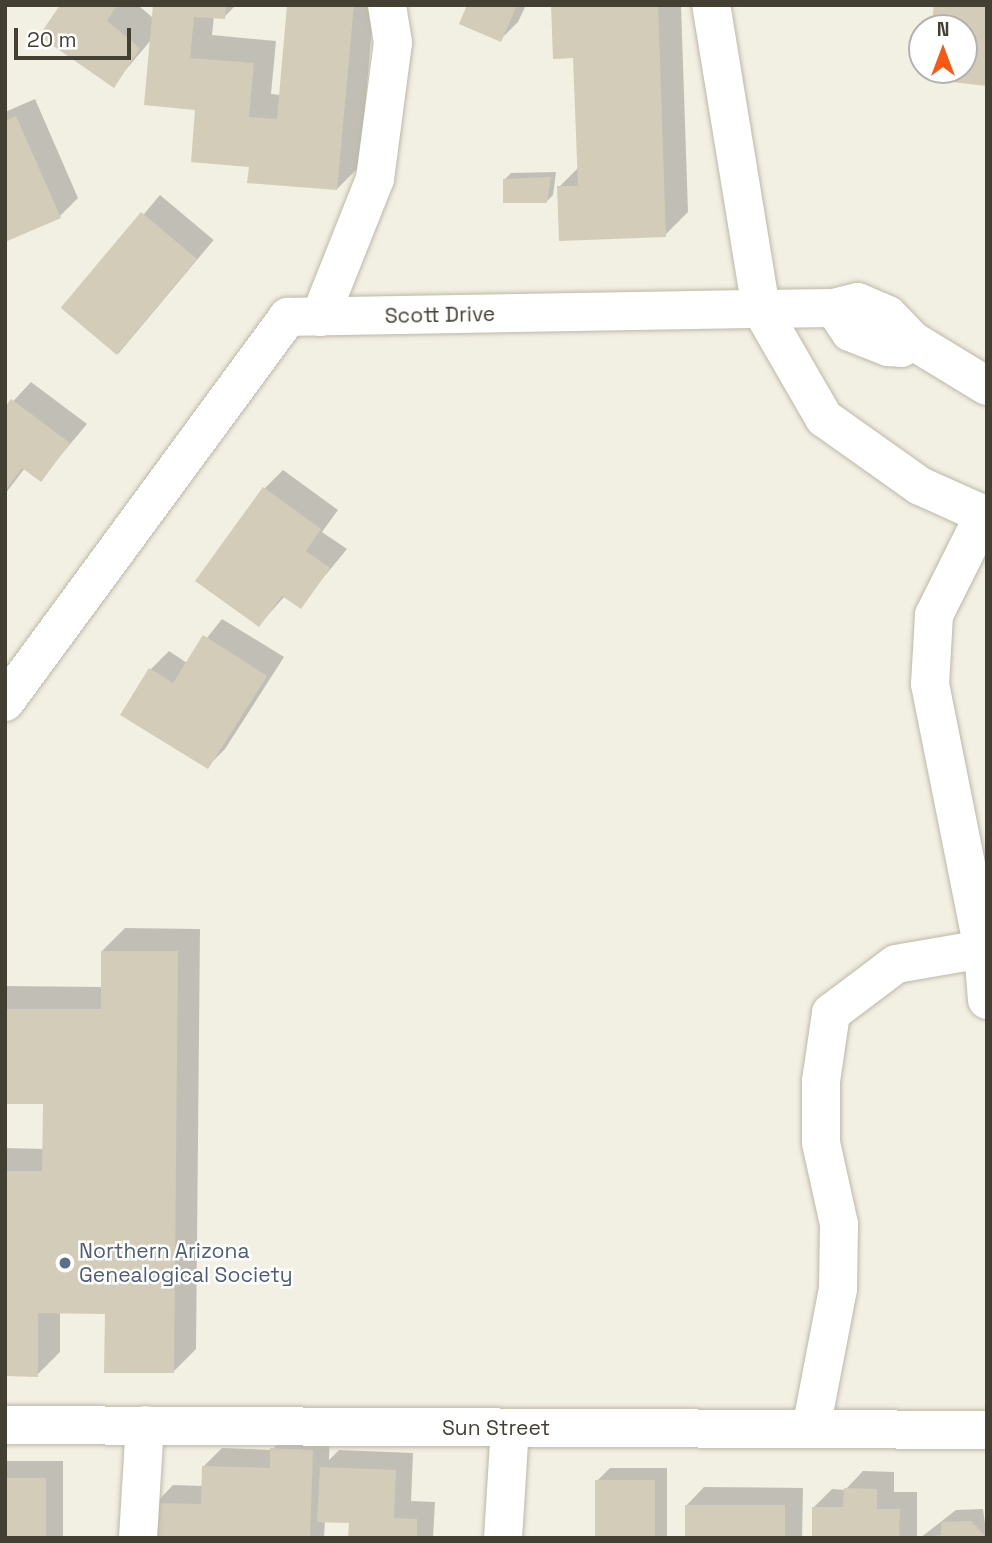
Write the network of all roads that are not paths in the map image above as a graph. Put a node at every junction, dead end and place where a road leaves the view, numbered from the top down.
1 (387, 5) edge
2 (711, 5) edge
3 (761, 309) junction
4 (320, 317) junction
5 (987, 386) edge
6 (985, 515) edge
7 (5, 702) edge
8 (983, 948) junction
9 (987, 1000) edge
10 (145, 1425) junction
11 (5, 1426) edge
12 (510, 1428) junction
13 (811, 1429) junction
14 (987, 1430) edge
15 (138, 1538) edge
16 (503, 1538) edge

1 - 4 street
2 - 3 street
3 - 4 street, Scott Drive
3 - 5 street, Scott Drive
3 - 6 street
4 - 7 street, Scott Drive
6 - 8 street
8 - 9 street
8 - 13 street
10 - 11 street, Sun Street
10 - 12 street, Sun Street
10 - 15 street
12 - 13 street, Sun Street
12 - 16 street
13 - 14 street, Sun Street

